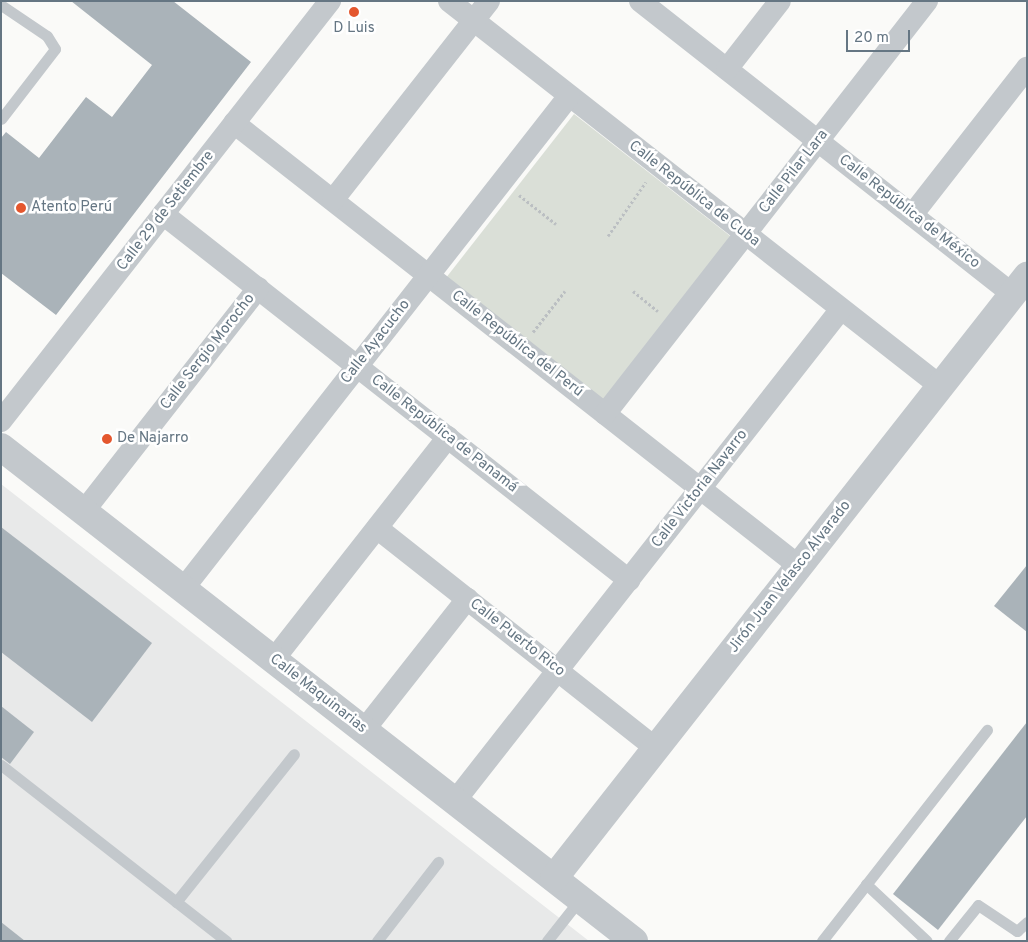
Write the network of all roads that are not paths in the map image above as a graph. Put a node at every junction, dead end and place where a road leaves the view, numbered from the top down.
1 (330, 1) edge
2 (449, 1) edge
3 (489, 1) edge
4 (640, 1) edge
5 (780, 1) edge
6 (928, 1) edge
7 (1, 5) edge
8 (474, 21) junction
9 (1027, 68) edge
10 (727, 69) junction
11 (569, 96) junction
12 (1, 119) edge
13 (234, 123) junction
14 (818, 142) junction
15 (333, 200) junction
16 (164, 214) junction
17 (912, 215) junction
18 (746, 234) junction
19 (429, 275) junction
20 (1020, 285) edge
21 (258, 288) junction
22 (841, 309) junction
23 (358, 366) junction
24 (940, 386) junction
25 (605, 414) junction
26 (1, 421) edge
27 (448, 437) junction
28 (1, 446) edge
29 (700, 488) junction
30 (84, 511) junction
31 (377, 528) junction
32 (799, 566) junction
33 (629, 580) junction
34 (183, 588) junction
35 (467, 599) junction
36 (274, 659) junction
37 (558, 670) junction
38 (364, 730) junction
39 (988, 730) dead end
40 (656, 748) junction
41 (294, 754) dead end
42 (1, 765) edge
43 (455, 801) junction
44 (438, 862) dead end
45 (554, 878) junction
46 (866, 884) junction
47 (581, 899) junction
48 (176, 902) junction
49 (1027, 922) edge
50 (226, 941) edge
51 (377, 941) edge
52 (547, 941) edge
53 (634, 941) edge
54 (822, 941) edge
55 (927, 941) edge
56 (949, 941) edge

1 - 13 street, Calle 29 de Setiembre
2 - 8 street, Calle República de Cuba
3 - 8 street
4 - 10 street, Calle República de México
5 - 10 street
6 - 14 street, Calle Pilar Lara
7 - 12 lane
8 - 11 street, Calle República de Cuba
8 - 15 street
9 - 17 street
10 - 14 street, Calle República de México
11 - 18 street, Calle República de Cuba
11 - 19 street, Calle Ayacucho
13 - 15 street, Calle República del Perú
13 - 16 street, Calle 29 de Setiembre
14 - 17 street, Calle República de México
14 - 18 street, Calle Pilar Lara
15 - 19 street, Calle República del Perú
16 - 21 street, Calle República de Panamá
16 - 26 street, Calle 29 de Setiembre
17 - 20 street, Calle República de México
18 - 22 street, Calle República de Cuba
18 - 25 street, Calle Pilar Lara
19 - 23 street, Calle Ayacucho
19 - 25 street, Calle República del Perú
20 - 24 street, Jirón Juan Velasco Alvarado
21 - 23 street, Calle República de Panamá
21 - 30 street, Calle Sergio Morocho
22 - 24 street, Calle República de Cuba
22 - 29 street, Calle Victoria Navarro
23 - 27 street, Calle República de Panamá
23 - 34 street, Calle Ayacucho
24 - 32 street, Jirón Juan Velasco Alvarado
25 - 29 street, Calle República del Perú
27 - 31 street
27 - 33 street, Calle República de Panamá
28 - 30 street, Calle Maquinarias
29 - 32 street, Calle República del Perú
29 - 33 street, Calle Victoria Navarro
30 - 34 street, Calle Maquinarias
31 - 35 street, Calle Puerto Rico
31 - 36 street
32 - 40 street, Jirón Juan Velasco Alvarado
33 - 37 street, Calle Victoria Navarro
34 - 36 street, Calle Maquinarias
35 - 37 street, Calle Puerto Rico
35 - 38 street
36 - 38 street, Calle Maquinarias
37 - 40 street, Calle Puerto Rico
37 - 43 street, Calle Victoria Navarro
38 - 43 street, Calle Maquinarias
39 - 46 lane
40 - 45 street, Jirón Juan Velasco Alvarado
41 - 48 lane
42 - 48 lane
43 - 45 street, Calle Maquinarias
44 - 51 lane
45 - 47 street, Calle Maquinarias
46 - 54 lane
46 - 55 lane
47 - 52 lane
47 - 53 street, Calle Maquinarias
48 - 50 lane
49 - 56 lane

